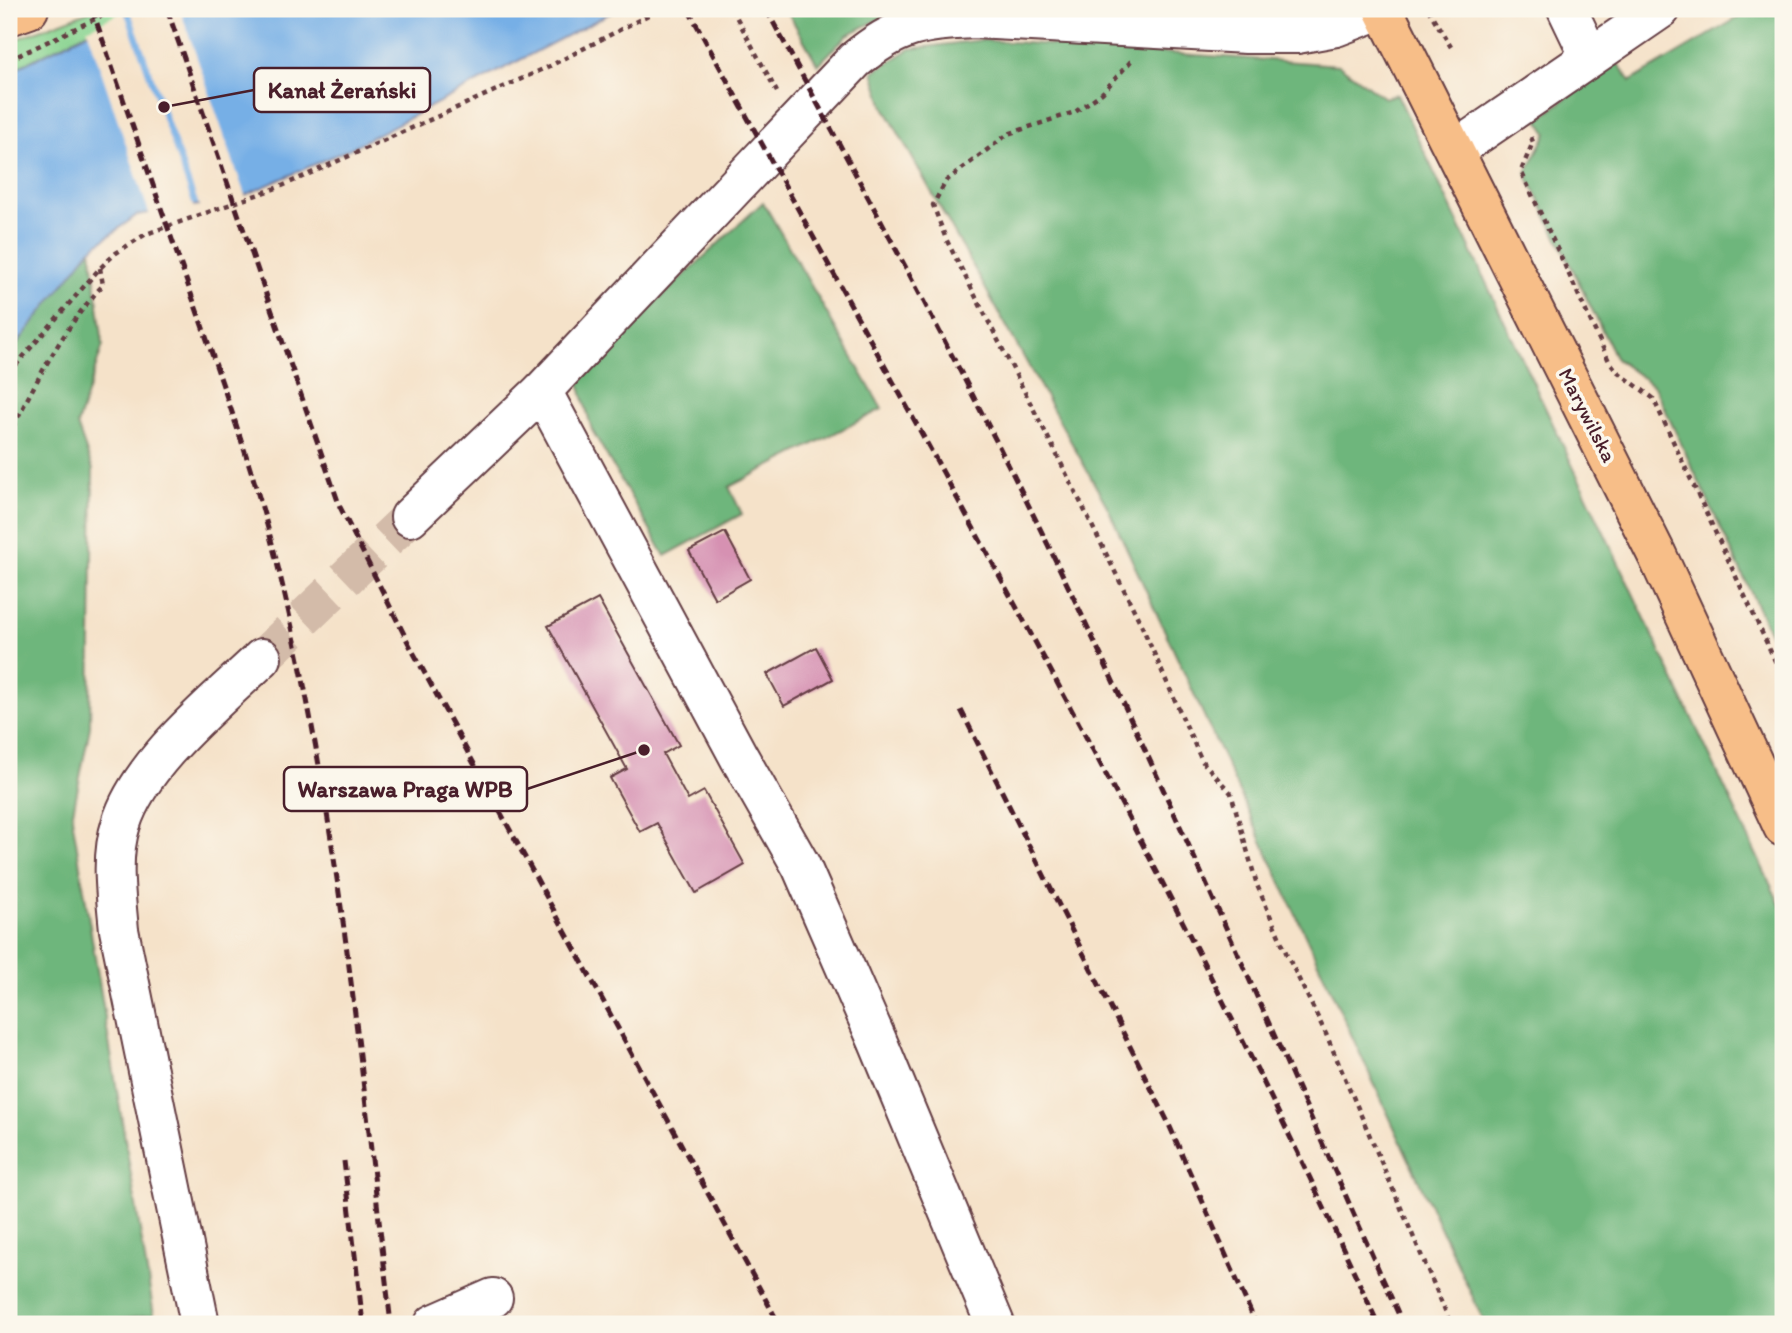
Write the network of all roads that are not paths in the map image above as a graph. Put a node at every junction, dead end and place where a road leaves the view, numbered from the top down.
1 (29, 9) edge
2 (1383, 9) edge
3 (1567, 9) edge
4 (1661, 9) edge
5 (9, 16) edge
6 (1590, 57) junction
7 (1455, 150) junction
8 (542, 391) junction
9 (410, 517) tunnel mouth
10 (262, 658) tunnel mouth
11 (1783, 827) edge
12 (493, 1298) dead end
13 (200, 1324) edge
14 (434, 1324) edge
15 (995, 1324) edge

1 - 5 main road
2 - 7 main road, Marywilska
2 - 8 lane
3 - 6 lane
4 - 6 lane
6 - 7 lane
7 - 11 main road, Marywilska
8 - 9 lane
8 - 15 lane
10 - 13 lane
12 - 14 lane

